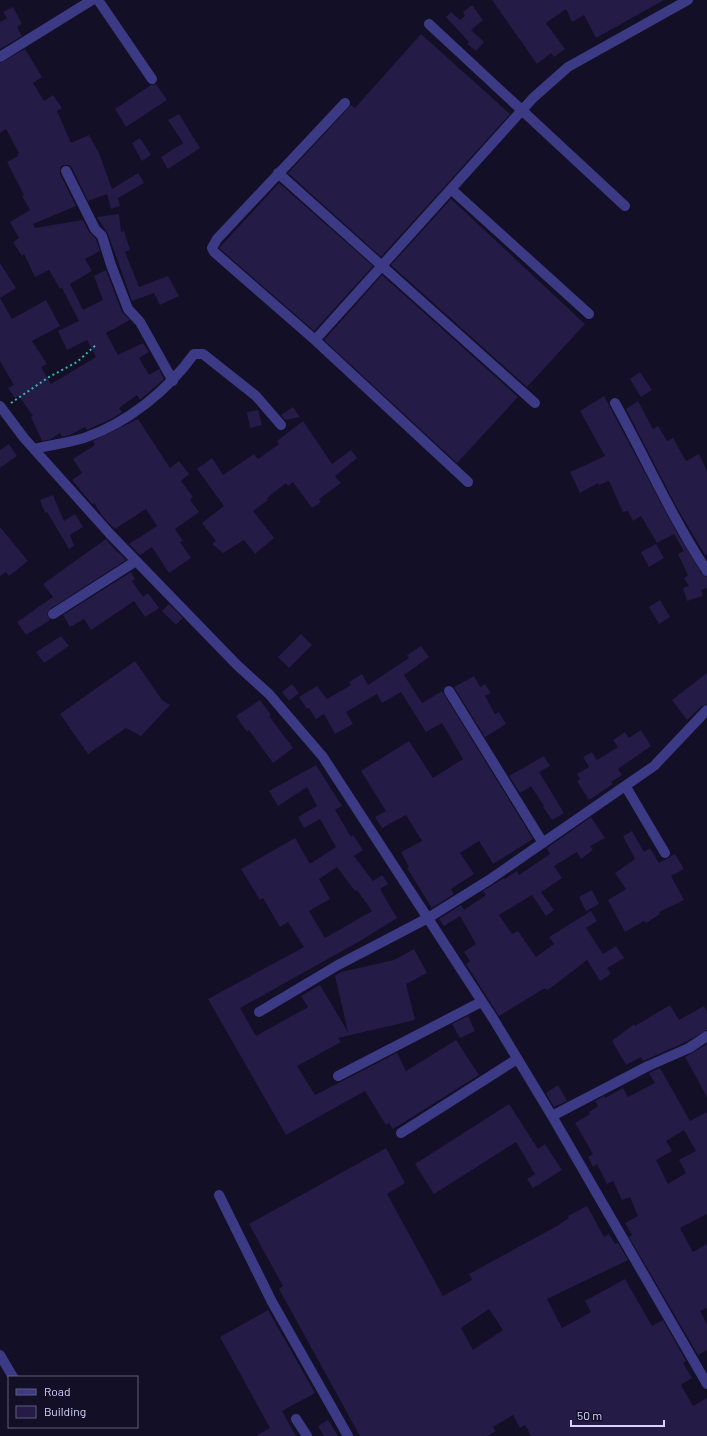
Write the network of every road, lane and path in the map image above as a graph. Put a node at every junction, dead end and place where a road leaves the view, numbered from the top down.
1 (92, 0) edge
2 (98, 0) edge
3 (688, 0) edge
4 (429, 24) dead end
5 (0, 57) edge
6 (152, 79) dead end
7 (345, 103) dead end
8 (521, 111) junction
9 (66, 171) dead end
10 (278, 173) junction
11 (451, 189) junction
12 (625, 206) dead end
13 (382, 264) junction
14 (589, 314) dead end
15 (315, 340) junction
16 (97, 344) dead end
17 (173, 381) junction
18 (535, 403) dead end
19 (615, 404) dead end
20 (1, 408) edge
21 (281, 424) dead end
22 (34, 449) junction
23 (468, 482) dead end
24 (136, 561) junction
25 (707, 571) edge
26 (53, 614) dead end
27 (449, 691) dead end
28 (707, 710) edge
29 (626, 787) junction
30 (543, 842) junction
31 (665, 853) dead end
32 (428, 918) junction
33 (481, 1002) junction
34 (259, 1012) dead end
35 (707, 1036) edge
36 (517, 1059) junction
37 (338, 1076) dead end
38 (552, 1116) junction
39 (401, 1133) dead end
40 (219, 1195) dead end
41 (0, 1355) edge
42 (12, 1376) edge
43 (707, 1382) edge
44 (296, 1419) dead end
45 (307, 1436) edge
46 (348, 1436) edge

1 - 5 street
2 - 6 street
3 - 8 street
4 - 8 street
7 - 10 street
8 - 11 street
8 - 12 street
9 - 17 street
10 - 13 street
10 - 15 street
11 - 13 street
11 - 14 street
13 - 15 street
13 - 18 street
15 - 23 street
16 - 20 path
17 - 21 street
17 - 22 street
19 - 25 street
20 - 22 street
22 - 24 street
24 - 26 street
24 - 32 street
27 - 30 street
28 - 29 street
29 - 30 street
29 - 31 street
30 - 32 street
32 - 33 street
32 - 34 street
33 - 36 street
33 - 37 street
35 - 38 street
36 - 38 street
36 - 39 street
38 - 43 street
40 - 46 street
41 - 42 street
44 - 45 street

